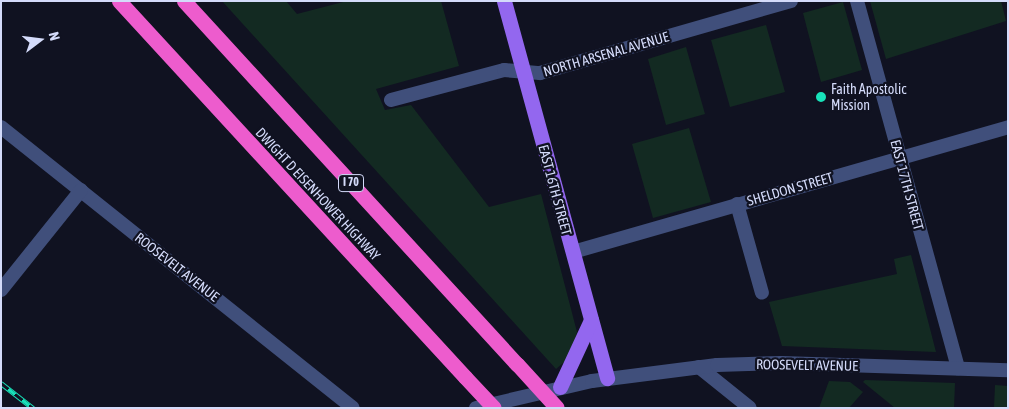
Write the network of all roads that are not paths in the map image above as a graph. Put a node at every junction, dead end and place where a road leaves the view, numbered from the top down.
1 (119, 1) edge
2 (184, 1) edge
3 (504, 1) edge
4 (791, 1) edge
5 (857, 1) edge
6 (523, 71) junction
7 (391, 100) dead end
8 (1, 127) edge
9 (1008, 127) edge
10 (900, 158) junction
11 (81, 190) junction
12 (737, 204) junction
13 (572, 252) junction
14 (1, 290) edge
15 (762, 293) dead end
16 (591, 320) junction
17 (699, 367) junction
18 (958, 368) junction
19 (1008, 370) edge
20 (607, 378) junction
21 (560, 387) junction
22 (353, 408) edge
23 (476, 408) edge
24 (494, 408) edge
25 (557, 408) edge
26 (750, 408) edge

1 - 24 highway, DWIGHT D EISENHOWER HIGHWAY, bridge
2 - 25 highway, I 70, bridge
3 - 6 main road, EAST 16TH STREET
4 - 6 street, NORTH ARSENAL AVENUE
5 - 10 street, EAST 17TH STREET
6 - 7 street, NORTH ARSENAL AVENUE
6 - 13 main road, EAST 16TH STREET
8 - 11 street, ROOSEVELT AVENUE
9 - 10 street, SHELDON STREET
10 - 12 street, SHELDON STREET
10 - 18 street, EAST 17TH STREET
11 - 14 street
11 - 22 street, ROOSEVELT AVENUE
12 - 13 street, SHELDON STREET
12 - 15 street
13 - 16 main road, EAST 16TH STREET
16 - 20 main road, EAST 16TH STREET
16 - 21 main road
17 - 18 street, ROOSEVELT AVENUE
17 - 20 street, ROOSEVELT AVENUE
17 - 26 street
18 - 19 street, ROOSEVELT AVENUE
20 - 21 street, ROOSEVELT AVENUE
21 - 23 street, ROOSEVELT AVENUE

